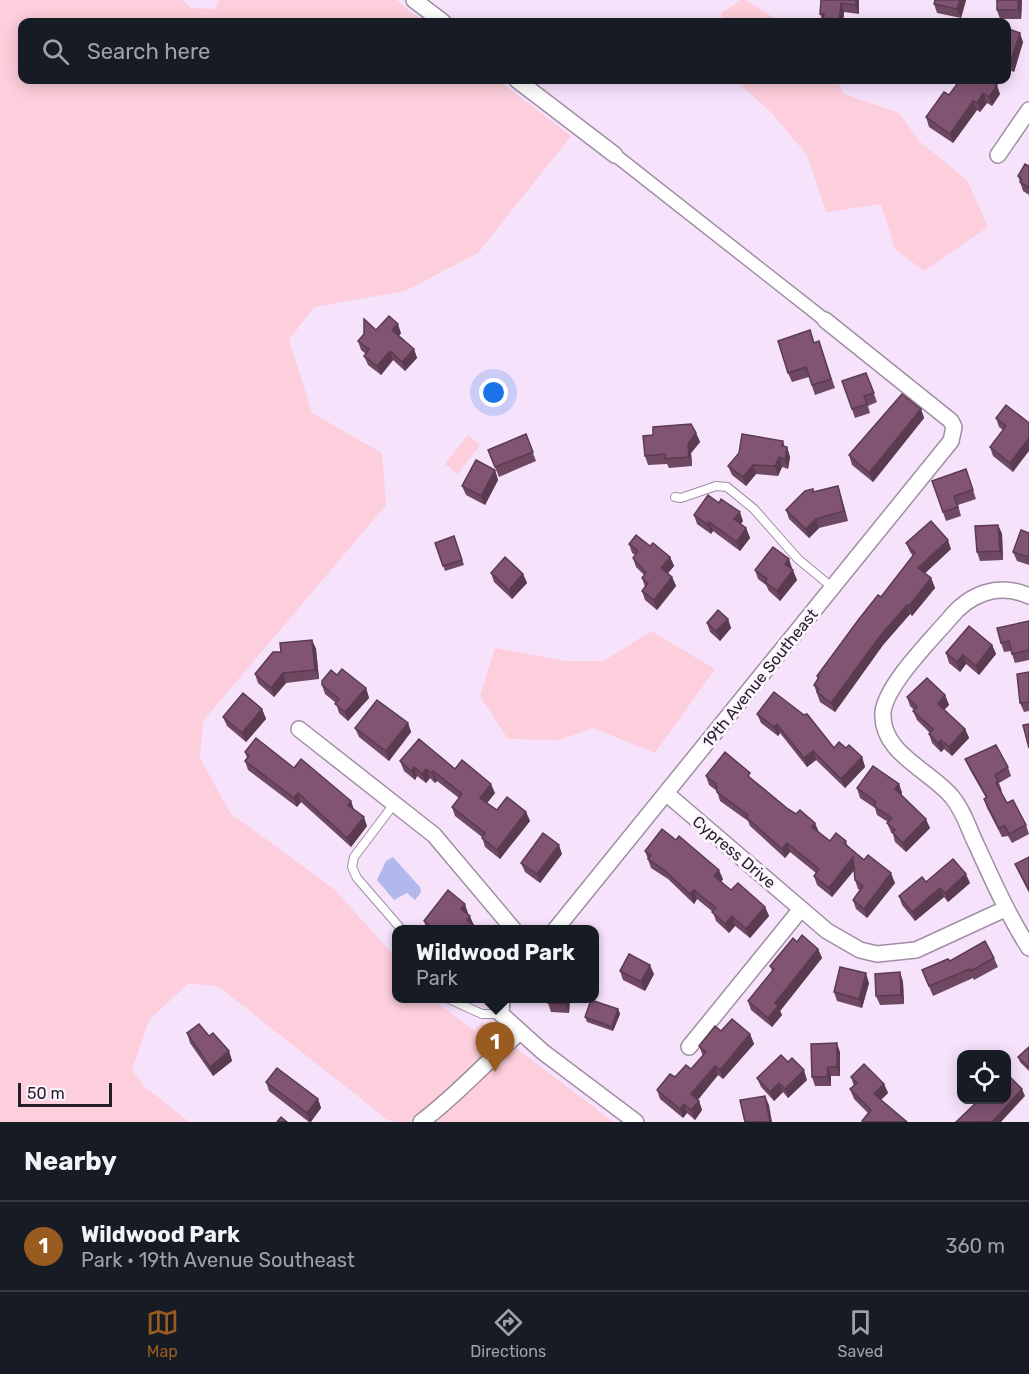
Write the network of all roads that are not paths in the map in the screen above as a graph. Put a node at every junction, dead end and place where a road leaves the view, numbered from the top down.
1 (414, 0) edge
2 (439, 18) edge
3 (522, 84) edge
4 (1029, 110) edge
5 (615, 155) joint
6 (998, 155) dead end
7 (825, 320) joint
8 (675, 497) dead end
9 (833, 588) junction
10 (1029, 596) edge
11 (299, 729) dead end
12 (667, 794) junction
13 (395, 803) junction
14 (801, 909) junction
15 (1005, 909) junction
16 (398, 925) edge
17 (510, 925) edge
18 (559, 925) edge
19 (1029, 948) edge
20 (456, 1003) edge
21 (502, 1006) edge
22 (520, 1032) junction
23 (688, 1047) dead end
24 (421, 1122) edge
25 (636, 1122) edge

1 - 2 street
3 - 5 street
4 - 6 street
5 - 7 street
7 - 9 street, 19th Avenue Southeast
8 - 9 lane
9 - 12 street, 19th Avenue Southeast
10 - 15 street
11 - 13 street
12 - 14 street, Cypress Drive
12 - 18 street, 19th Avenue Southeast
13 - 16 lane
13 - 17 street
14 - 15 street, Cypress Drive
14 - 23 street
15 - 19 street
20 - 21 lane
21 - 22 street
22 - 24 street
22 - 25 street

